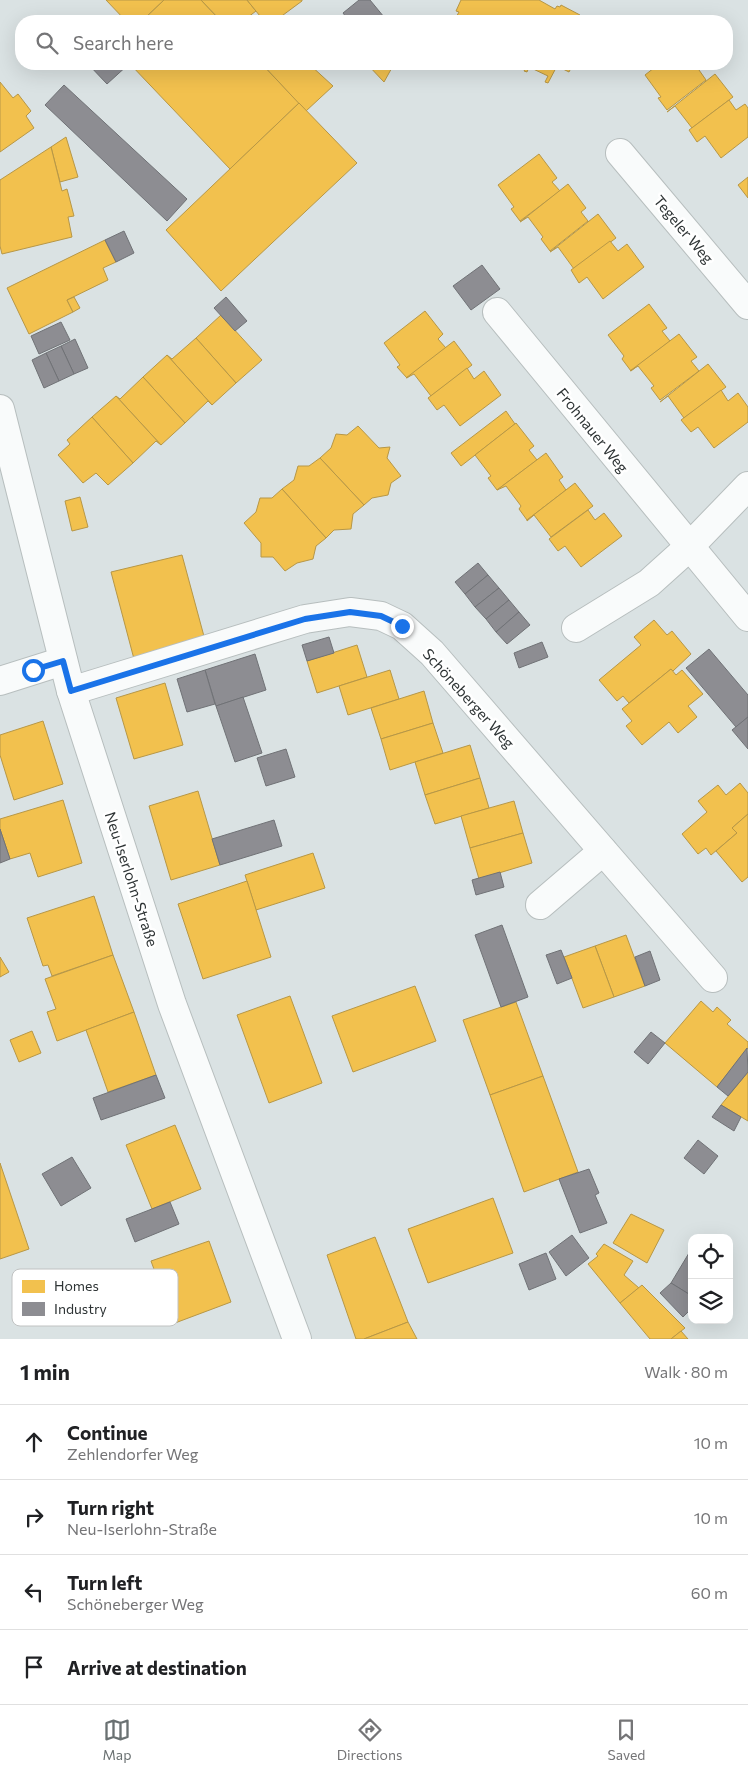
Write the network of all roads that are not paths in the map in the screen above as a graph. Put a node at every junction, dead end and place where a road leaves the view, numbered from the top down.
1 (620, 153) dead end
2 (748, 305) edge
3 (497, 312) dead end
4 (0, 409) edge
5 (748, 486) edge
6 (689, 547) junction
7 (748, 617) edge
8 (576, 628) dead end
9 (63, 661) junction
10 (0, 681) edge
11 (71, 691) junction
12 (603, 851) junction
13 (540, 906) dead end
14 (713, 978) dead end
15 (297, 1339) edge

1 - 2 street, Tegeler Weg
3 - 6 street, Frohnauer Weg
4 - 9 street, Neu-Iserlohn-Straße
5 - 6 street
6 - 7 street, Frohnauer Weg
6 - 8 street
9 - 10 street
9 - 11 street, Neu-Iserlohn-Straße
11 - 12 street, Schöneberger Weg
11 - 15 street, Neu-Iserlohn-Straße
12 - 13 street
12 - 14 street, Schöneberger Weg

